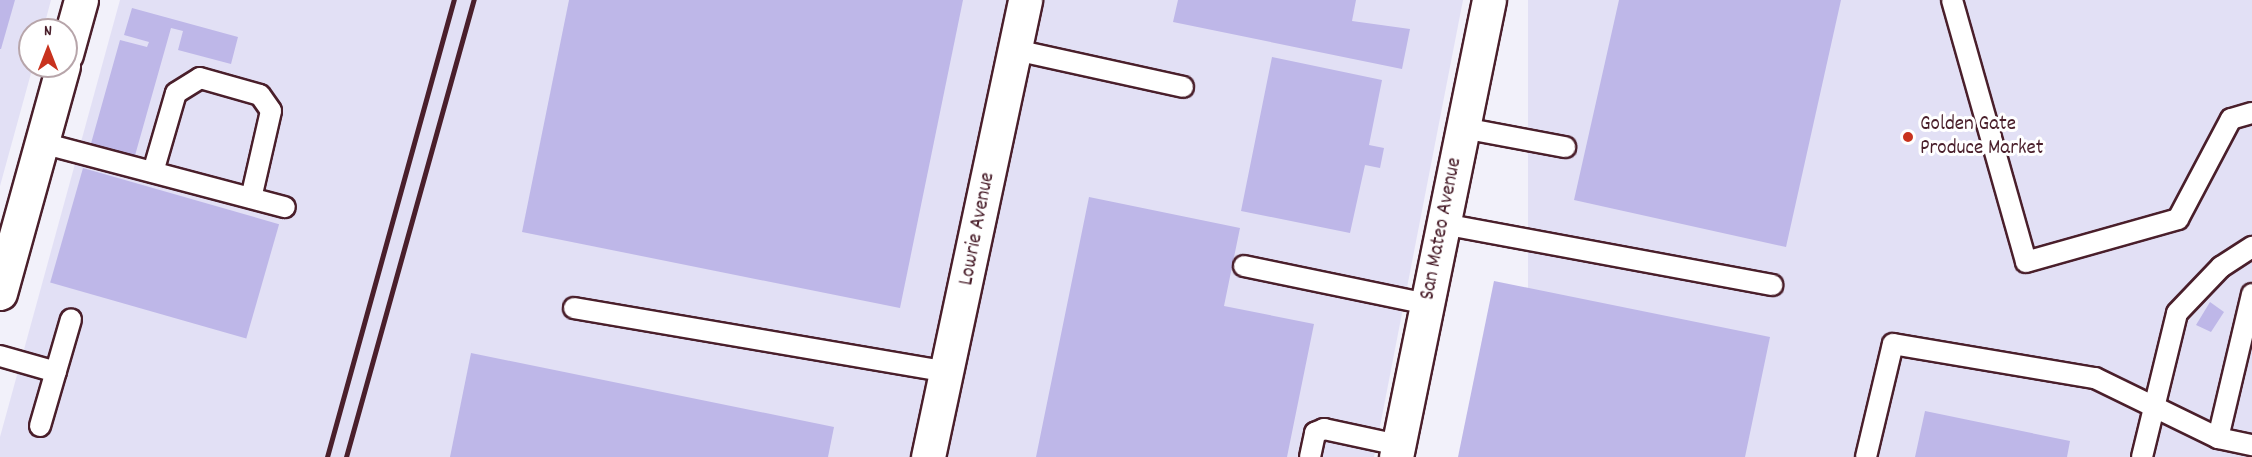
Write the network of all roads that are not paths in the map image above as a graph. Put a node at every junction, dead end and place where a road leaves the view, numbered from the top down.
1 (81, 0) edge
2 (1025, 0) edge
3 (1489, 0) edge
4 (1952, 0) edge
5 (76, 18) edge
6 (1015, 50) junction
7 (60, 78) edge
8 (1183, 87) dead end
9 (2252, 115) edge
10 (1463, 128) junction
11 (42, 143) junction
12 (1565, 147) dead end
13 (153, 172) junction
14 (251, 198) junction
15 (285, 207) dead end
16 (1443, 224) junction
17 (2252, 247) edge
18 (1244, 266) dead end
19 (1772, 285) dead end
20 (0, 293) edge
21 (2252, 294) edge
22 (1427, 304) junction
23 (574, 308) dead end
24 (72, 319) dead end
25 (0, 356) edge
26 (56, 372) junction
27 (950, 372) junction
28 (2153, 401) junction
29 (40, 426) dead end
30 (2218, 438) junction
31 (2252, 445) edge
32 (1397, 451) edge
33 (928, 457) edge
34 (1310, 457) edge
35 (1866, 457) edge
36 (2142, 457) edge

1 - 5 street
2 - 6 street, Lowrie Avenue
3 - 10 street, San Mateo Avenue
4 - 9 lane
6 - 8 lane
6 - 27 street, Lowrie Avenue
7 - 11 street
10 - 12 lane
10 - 16 street, San Mateo Avenue
11 - 13 lane
11 - 20 street
13 - 14 lane
13 - 14 lane
14 - 15 lane
16 - 19 lane
16 - 22 street, San Mateo Avenue
17 - 28 lane
18 - 22 lane
21 - 30 lane
22 - 32 street, San Mateo Avenue
23 - 27 lane
24 - 26 lane
25 - 26 lane
26 - 29 lane
27 - 33 street, Lowrie Avenue
28 - 30 lane
28 - 35 lane
28 - 36 lane
30 - 31 lane
32 - 34 lane

